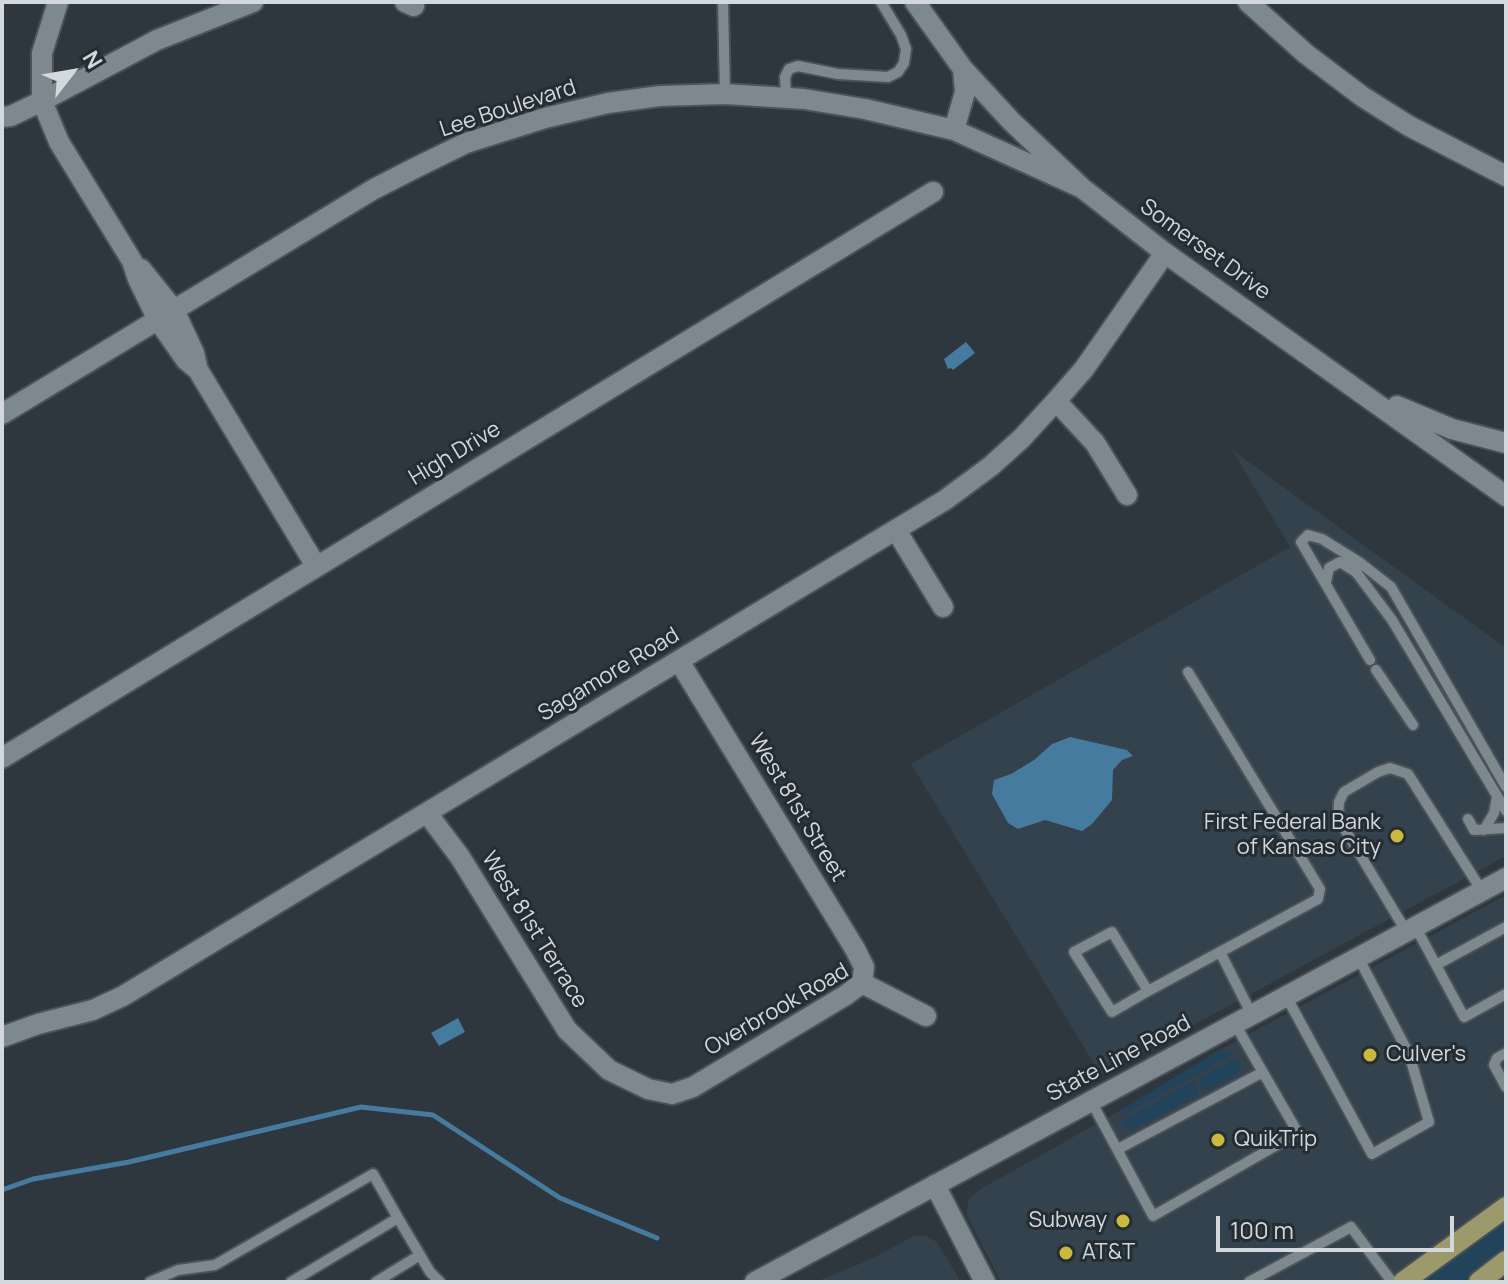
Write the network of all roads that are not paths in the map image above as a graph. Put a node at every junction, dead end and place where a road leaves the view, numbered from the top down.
1 (58, 2) edge
2 (253, 2) edge
3 (723, 2) edge
4 (881, 2) edge
5 (915, 2) edge
6 (1248, 2) edge
7 (963, 69) junction
8 (725, 94) junction
9 (786, 98) junction
10 (42, 101) junction
11 (2, 117) edge
12 (954, 130) junction
13 (1506, 176) edge
14 (1082, 188) junction
15 (933, 192) dead end
16 (1165, 253) junction
17 (166, 315) junction
18 (1345, 381) junction
19 (1056, 401) junction
20 (2, 414) edge
21 (1506, 443) edge
22 (1505, 491) edge
23 (1127, 495) dead end
24 (896, 530) junction
25 (316, 566) junction
26 (1326, 582) junction
27 (943, 607) dead end
28 (679, 661) junction
29 (1188, 672) dead end
30 (1413, 725) dead end
31 (2, 758) edge
32 (1506, 787) edge
33 (1497, 797) junction
34 (1506, 811) edge
35 (427, 813) junction
36 (1468, 819) dead end
37 (1506, 828) edge
38 (1484, 830) junction
39 (1506, 878) edge
40 (1482, 891) junction
41 (1506, 927) edge
42 (1411, 929) junction
43 (1220, 952) junction
44 (1358, 957) junction
45 (1436, 965) junction
46 (862, 983) junction
47 (1148, 991) junction
48 (1506, 994) edge
49 (1286, 996) junction
50 (926, 1016) dead end
51 (1243, 1020) junction
52 (2, 1037) edge
53 (1506, 1053) edge
54 (1263, 1072) junction
55 (1506, 1087) edge
56 (648, 1089) joint
57 (1091, 1101) junction
58 (1118, 1149) junction
59 (935, 1185) junction
60 (1506, 1207) edge
61 (398, 1218) junction
62 (420, 1255) junction
63 (1506, 1261) edge
64 (150, 1282) edge
65 (291, 1282) edge
66 (376, 1282) edge
67 (440, 1282) edge
68 (755, 1282) edge
69 (985, 1282) edge
70 (1249, 1282) edge
71 (1392, 1282) edge
72 (1403, 1282) edge
73 (1479, 1282) edge

1 - 10 street
2 - 10 street
3 - 8 lane
4 - 9 lane
5 - 7 street, Somerset Drive
6 - 13 street
7 - 12 street
7 - 14 street, Somerset Drive
8 - 9 street, Lee Boulevard
8 - 17 street, Lee Boulevard
9 - 12 street, Lee Boulevard
10 - 11 street
10 - 17 street
12 - 14 street, Lee Boulevard
14 - 16 street, Somerset Drive
15 - 25 street, High Drive
16 - 18 street, Somerset Drive
16 - 19 street, Sagamore Road
17 - 20 street, Lee Boulevard
17 - 25 street
18 - 21 street
18 - 22 street, Somerset Drive
19 - 23 street
19 - 24 street, Sagamore Road
24 - 27 street
24 - 28 street, Sagamore Road
25 - 31 street, High Drive
26 - 30 lane
26 - 32 lane
26 - 33 lane
28 - 35 street, Sagamore Road
28 - 46 street, West 81st Street
29 - 43 lane
33 - 34 lane
33 - 38 lane
35 - 52 street, Sagamore Road
35 - 56 street, West 81st Terrace
36 - 38 lane
37 - 38 lane
39 - 40 street, State Line Road
40 - 42 street, State Line Road
40 - 42 lane
41 - 45 lane
42 - 44 street, State Line Road
42 - 45 lane
43 - 47 lane
43 - 51 lane
44 - 49 street, State Line Road
44 - 49 lane
45 - 48 lane
46 - 50 street, Overbrook Road
46 - 56 street, Overbrook Road
47 - 47 lane
49 - 51 street, State Line Road
51 - 54 lane
51 - 57 street, State Line Road
53 - 55 lane
54 - 58 lane
54 - 58 lane
57 - 58 lane
57 - 59 street, State Line Road
59 - 68 street, State Line Road
59 - 69 street
60 - 72 main road
61 - 62 lane
61 - 64 lane
61 - 65 lane
62 - 66 lane
62 - 67 lane
63 - 73 main road
70 - 71 lane

